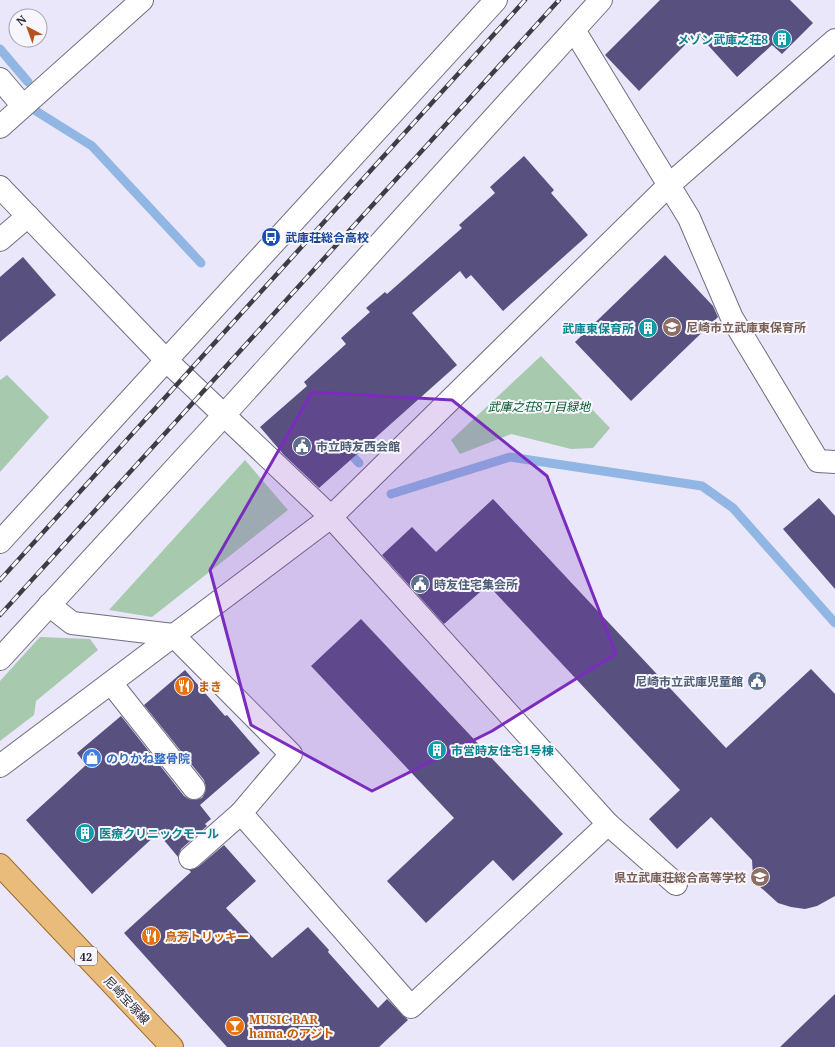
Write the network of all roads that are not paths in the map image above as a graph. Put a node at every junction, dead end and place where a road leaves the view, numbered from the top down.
1 (142, 0) edge
2 (496, 0) edge
3 (601, 0) edge
4 (574, 30) junction
5 (835, 40) edge
6 (0, 79) edge
7 (23, 106) junction
8 (0, 127) edge
9 (669, 185) junction
10 (0, 187) edge
11 (28, 216) junction
12 (0, 240) edge
13 (167, 361) junction
14 (224, 416) junction
15 (835, 462) edge
16 (330, 518) junction
17 (0, 542) edge
18 (49, 605) junction
19 (173, 635) junction
20 (0, 659) edge
21 (110, 683) junction
22 (0, 766) edge
23 (194, 788) dead end
24 (241, 813) junction
25 (608, 824) junction
26 (190, 858) dead end
27 (0, 865) edge
28 (676, 884) dead end
29 (172, 1047) edge

1 - 7 street
2 - 13 street
3 - 4 street
4 - 9 street
4 - 14 street
5 - 9 street
6 - 7 street
7 - 8 street
9 - 15 street
9 - 16 street
10 - 11 street
11 - 12 street
11 - 13 street
13 - 14 street
13 - 17 street
14 - 16 street
14 - 18 street
16 - 19 street
16 - 25 street
18 - 19 street
18 - 20 street
19 - 21 street
19 - 24 street
21 - 22 street
21 - 23 street
24 - 25 street
24 - 26 street
25 - 28 street
27 - 29 main road, 尼崎宝塚線 / 42

